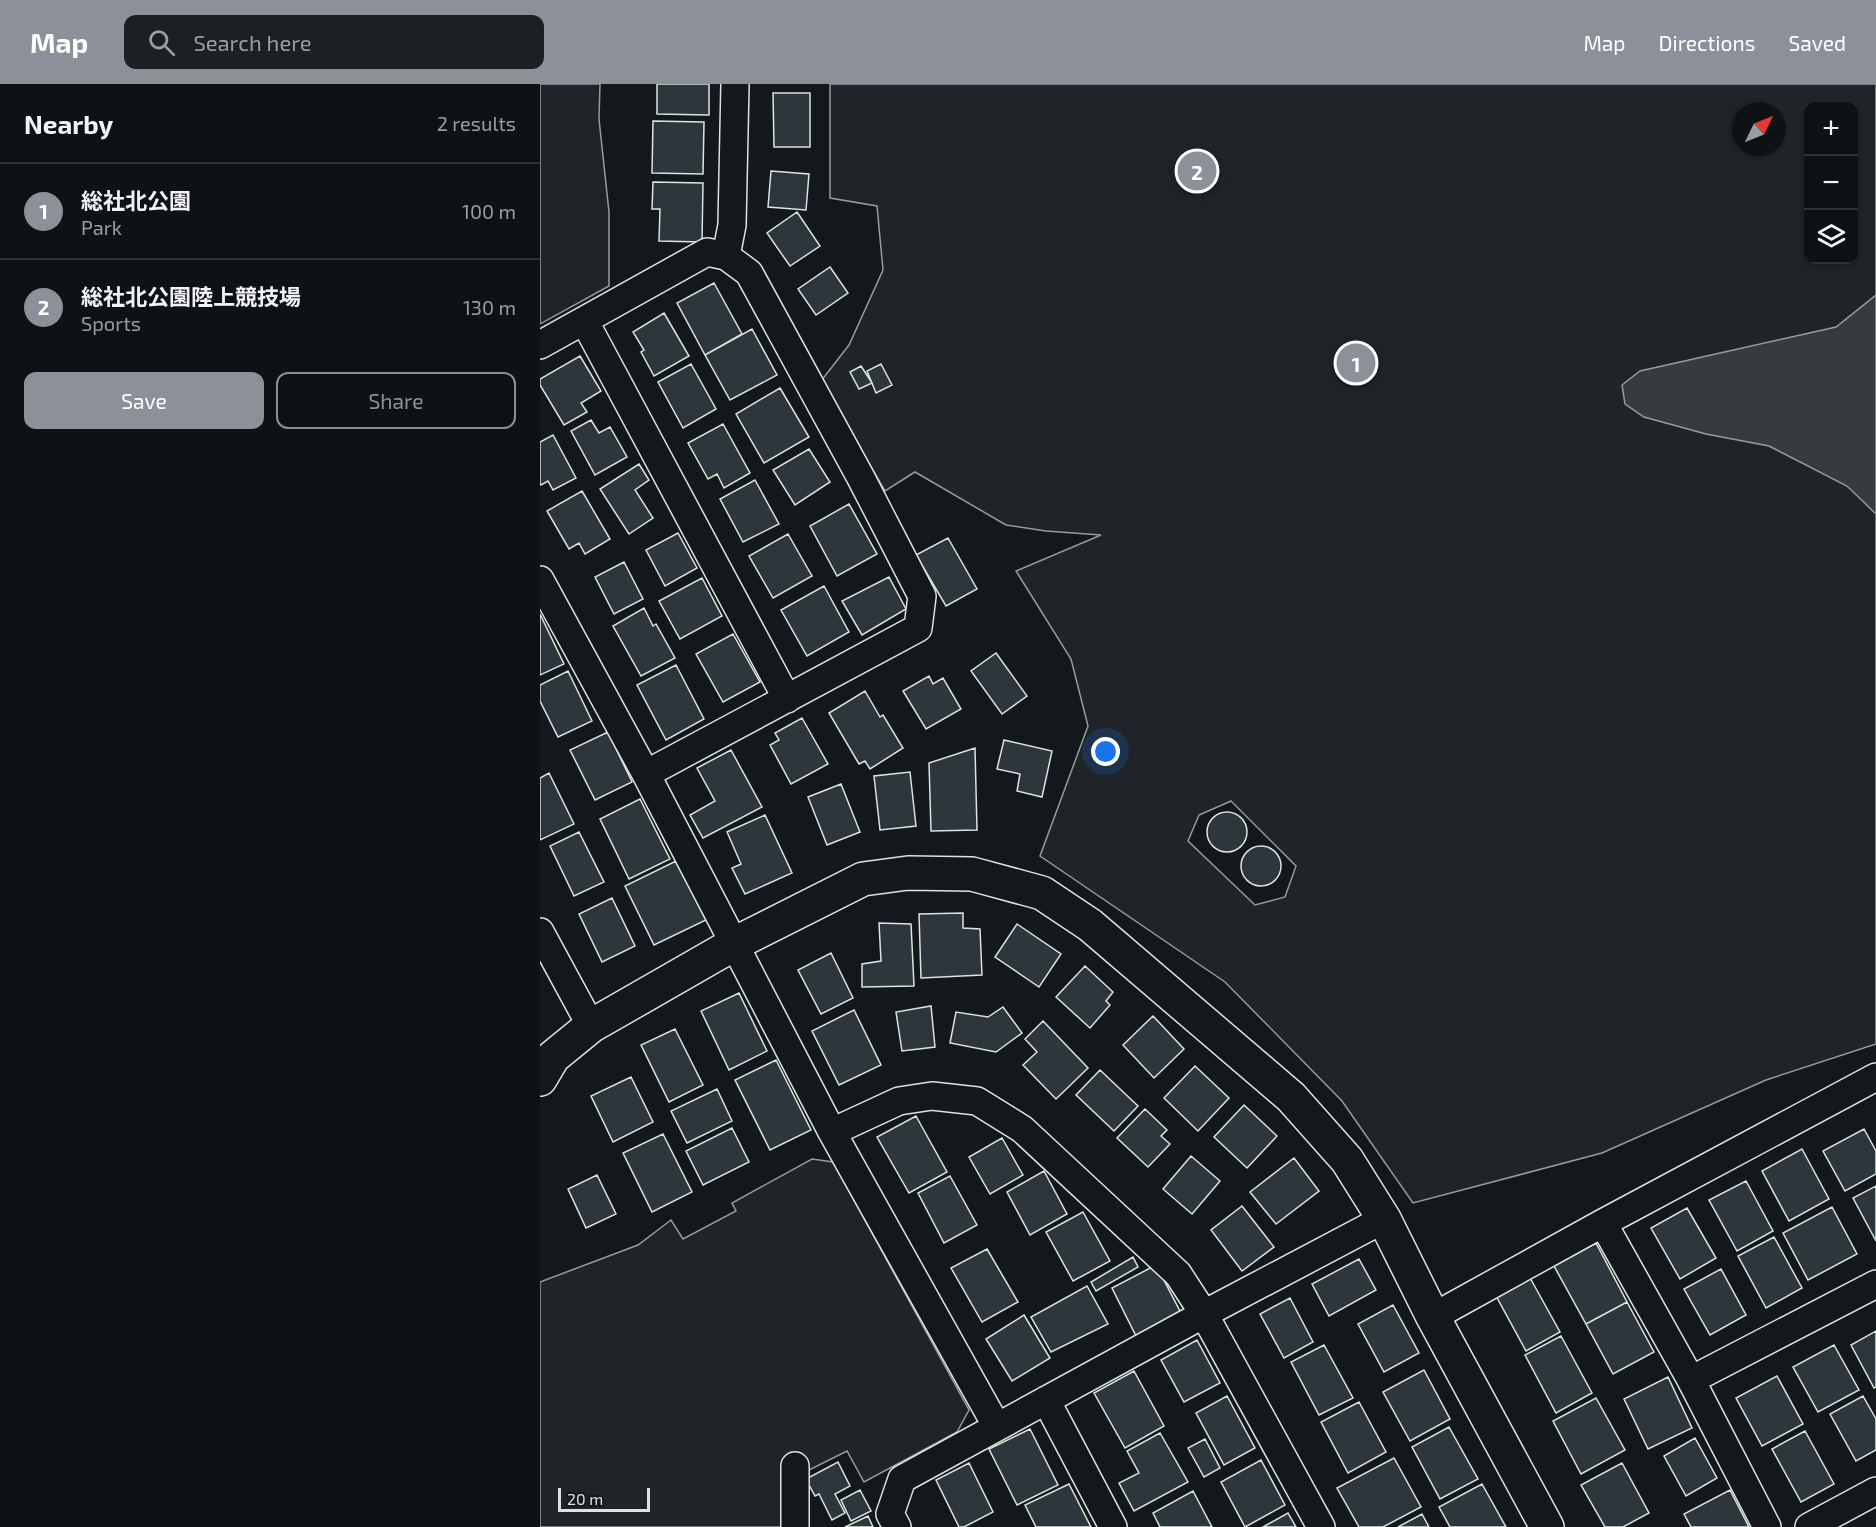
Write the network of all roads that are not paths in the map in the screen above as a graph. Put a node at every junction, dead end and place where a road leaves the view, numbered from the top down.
1 (735, 84) edge
2 (726, 256) junction
3 (585, 321) junction
4 (540, 345) edge
5 (540, 580) edge
6 (786, 699) junction
7 (646, 774) junction
8 (540, 932) edge
9 (734, 944) junction
10 (591, 1026) junction
11 (1876, 1077) edge
12 (540, 1079) edge
13 (832, 1132) junction
14 (1384, 1219) junction
15 (1603, 1222) junction
16 (1876, 1284) edge
17 (1204, 1314) junction
18 (1433, 1317) junction
19 (1691, 1380) junction
20 (1046, 1400) junction
21 (997, 1427) junction
22 (795, 1466) dead end
23 (1876, 1491) edge
24 (795, 1527) edge
25 (897, 1527) edge
26 (1113, 1527) edge
27 (1321, 1527) edge
28 (1547, 1527) edge
29 (1767, 1527) edge
30 (1809, 1527) edge

1 - 2 street
2 - 3 street
2 - 6 street
3 - 4 street
3 - 6 street
5 - 7 street
6 - 7 street
7 - 9 street
8 - 10 street
9 - 10 street
9 - 13 street
9 - 14 street
10 - 12 street
11 - 15 street
13 - 17 street
13 - 21 street
14 - 17 street
14 - 18 street
15 - 18 street
15 - 19 street
16 - 19 street
17 - 20 street
17 - 27 street
18 - 28 street
19 - 29 street
20 - 21 street
20 - 26 street
21 - 25 street
22 - 24 street
23 - 30 street

